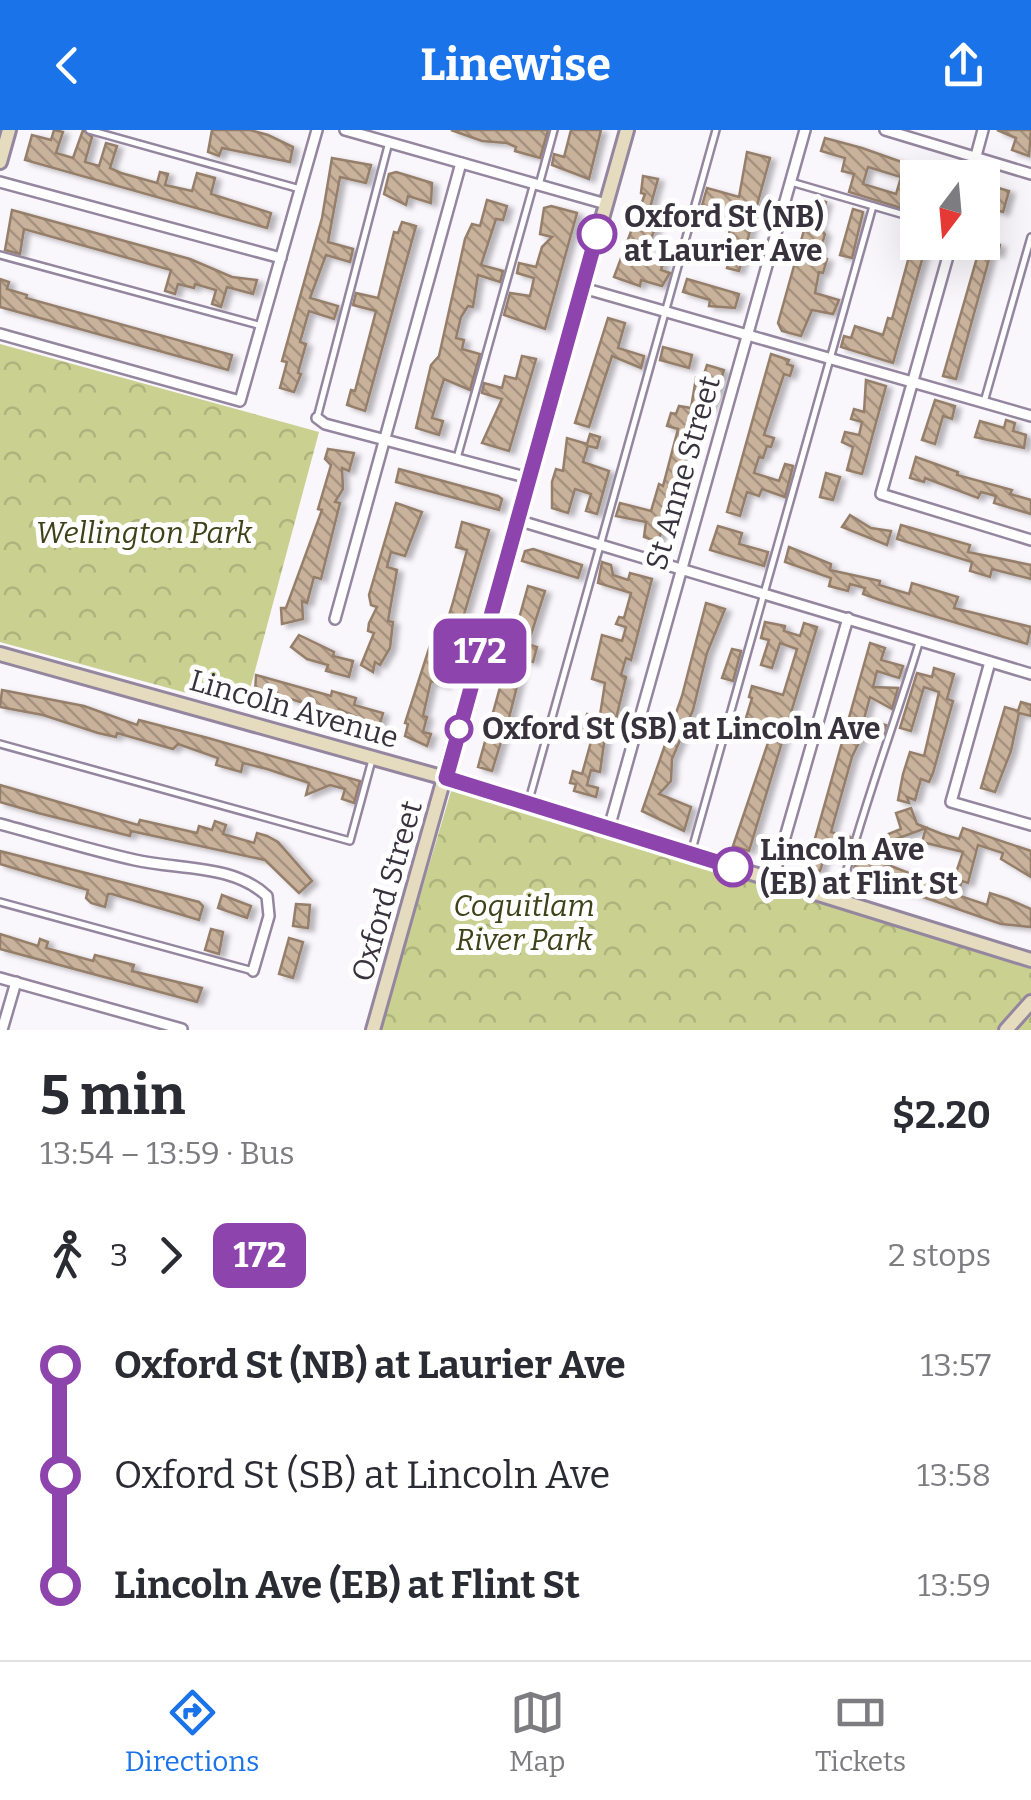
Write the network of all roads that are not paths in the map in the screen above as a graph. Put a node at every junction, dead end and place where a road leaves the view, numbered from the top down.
1 (9, 130) edge
2 (89, 130) edge
3 (317, 130) edge
4 (345, 130) edge
5 (554, 130) edge
6 (626, 130) edge
7 (716, 130) edge
8 (804, 130) edge
9 (885, 130) edge
10 (983, 130) edge
11 (389, 142) junction
12 (975, 158) junction
13 (0, 162) edge
14 (461, 162) junction
15 (1031, 174) edge
16 (0, 182) edge
17 (791, 182) junction
18 (537, 184) junction
19 (300, 189) junction
20 (606, 204) junction
21 (873, 206) junction
22 (900, 214) edge
23 (1031, 237) edge
24 (0, 256) edge
25 (281, 258) junction
26 (947, 260) edge
27 (582, 288) junction
28 (664, 312) junction
29 (262, 326) junction
30 (0, 334) edge
31 (748, 334) junction
32 (831, 357) junction
33 (914, 381) junction
34 (984, 402) junction
35 (1031, 416) edge
36 (317, 418) joint
37 (386, 440) junction
38 (457, 458) junction
39 (529, 478) junction
40 (516, 520) junction
41 (1031, 540) edge
42 (600, 544) junction
43 (682, 569) junction
44 (765, 594) junction
45 (848, 618) junction
46 (335, 619) dead end
47 (920, 640) junction
48 (0, 654) edge
49 (990, 662) junction
50 (1031, 674) edge
51 (0, 744) edge
52 (373, 757) junction
53 (446, 778) junction
54 (528, 803) junction
55 (0, 824) edge
56 (1031, 825) edge
57 (608, 828) junction
58 (691, 854) junction
59 (773, 880) junction
60 (839, 900) junction
61 (0, 902) edge
62 (1031, 960) edge
63 (253, 971) joint
64 (0, 978) edge
65 (16, 982) junction
66 (1031, 1002) edge
67 (135, 1016) junction
68 (182, 1029) edge
69 (2, 1030) edge
70 (132, 1030) edge
71 (373, 1030) edge
72 (1006, 1030) edge

1 - 13 main road
2 - 19 lane
3 - 19 street
4 - 11 street
5 - 18 lane
6 - 20 main road, Oxford Street
7 - 28 lane
8 - 17 street, St Anne Street
9 - 12 street
10 - 12 street
11 - 14 street
11 - 36 lane
12 - 15 street
14 - 18 street
14 - 37 street
16 - 25 street
17 - 21 lane
17 - 31 street, St Anne Street
18 - 20 street
18 - 38 lane
19 - 25 street
20 - 27 main road, Oxford Street
21 - 22 lane
21 - 32 lane
23 - 34 lane
24 - 29 lane
25 - 29 street
26 - 33 street
27 - 28 street
27 - 39 main road, Oxford Street
28 - 31 street
28 - 42 lane
29 - 30 street
31 - 32 street
31 - 43 street, St Anne Street
32 - 33 street
32 - 44 lane
33 - 34 street
33 - 41 street
34 - 35 street
36 - 37 street
37 - 38 street
37 - 46 street
38 - 39 street
39 - 40 main road, Oxford Street
40 - 42 street
40 - 53 main road, Oxford Street
42 - 43 street
42 - 54 lane
43 - 44 street
43 - 57 street, St Anne Street
44 - 45 street
44 - 58 lane
45 - 47 street
45 - 59 street
47 - 49 street
47 - 60 lane
48 - 52 main road, Lincoln Avenue
49 - 50 street
49 - 56 street
51 - 52 lane
52 - 53 main road, Lincoln Avenue
53 - 54 main road, Lincoln Avenue
53 - 71 main road, Oxford Street
54 - 57 main road, Lincoln Avenue
55 - 63 street
57 - 58 main road, Lincoln Avenue
58 - 59 main road, Lincoln Avenue
59 - 60 main road, Lincoln Avenue
60 - 62 main road, Lincoln Avenue
61 - 63 lane
64 - 65 street
65 - 67 street
65 - 69 street
66 - 72 main road
67 - 68 street
67 - 70 street

